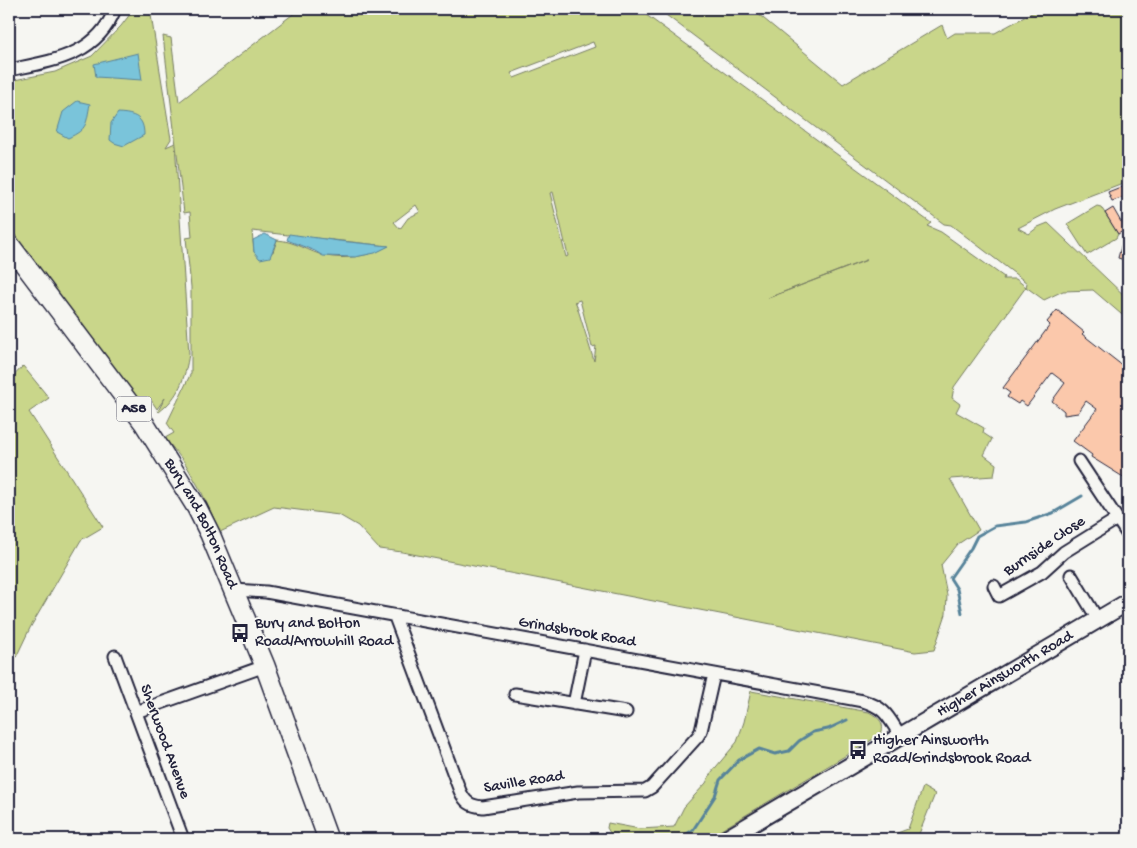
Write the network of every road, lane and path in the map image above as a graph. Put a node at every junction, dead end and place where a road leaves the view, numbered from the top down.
1 (115, 9) edge
2 (9, 70) edge
3 (9, 244) edge
4 (1079, 461) dead end
5 (1117, 519) junction
6 (1128, 535) edge
7 (1071, 575) dead end
8 (994, 586) dead end
9 (234, 590) junction
10 (1128, 602) edge
11 (395, 617) junction
12 (1098, 620) junction
13 (584, 650) junction
14 (115, 656) dead end
15 (265, 666) junction
16 (714, 674) junction
17 (515, 694) dead end
18 (574, 704) junction
19 (136, 712) junction
20 (626, 712) dead end
21 (900, 735) junction
22 (183, 839) edge
23 (328, 839) edge
24 (726, 839) edge

1 - 2 street
3 - 9 highway, Bury and Bolton Road / A58
4 - 5 street
5 - 6 street
5 - 8 street, Burnside Close
7 - 12 street
9 - 11 street, Grindsbrook Road
9 - 15 highway, Bury and Bolton Road / A58
10 - 12 main road, Higher Ainsworth Road
11 - 13 street, Grindsbrook Road
11 - 16 street, Saville Road
12 - 21 main road, Higher Ainsworth Road
13 - 16 street, Grindsbrook Road
13 - 18 street
14 - 19 street, Sherwood Avenue
15 - 19 street
15 - 23 highway, Bury and Bolton Road / A58
16 - 21 street, Grindsbrook Road
17 - 18 street
18 - 20 street
19 - 22 street, Sherwood Avenue
21 - 24 main road, Higher Ainsworth Road

